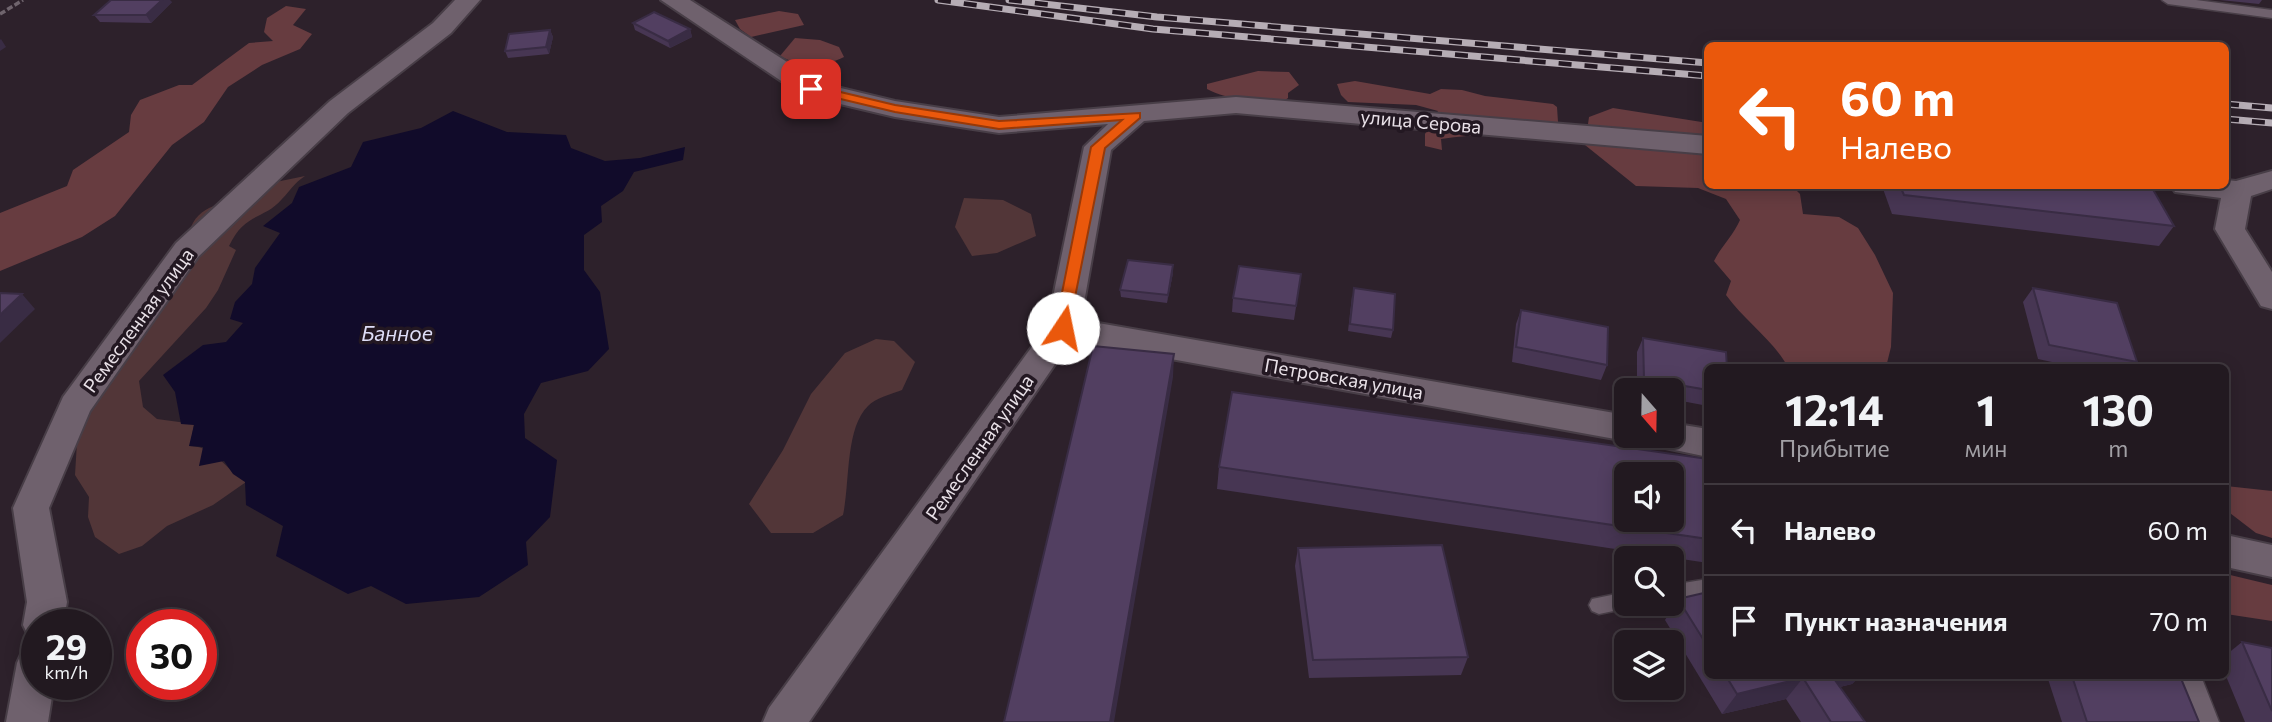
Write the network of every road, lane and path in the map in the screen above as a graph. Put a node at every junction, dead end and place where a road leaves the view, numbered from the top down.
1 (23, 0) edge
2 (468, 0) edge
3 (673, 0) edge
4 (2168, 0) edge
5 (0, 14) edge
6 (2272, 14) edge
7 (1135, 115) junction
8 (1704, 145) edge
9 (2272, 180) edge
10 (2224, 189) edge
11 (2237, 190) junction
12 (2272, 298) edge
13 (1063, 328) junction
14 (1614, 426) edge
15 (1684, 439) edge
16 (1704, 442) edge
17 (2229, 552) edge
18 (2272, 561) edge
19 (1704, 589) edge
20 (1684, 592) edge
21 (1614, 603) edge
22 (1600, 605) dead end
23 (46, 609) edge
24 (2191, 679) edge
25 (31, 700) edge
26 (27, 722) edge
27 (784, 722) edge
28 (2208, 722) edge

1 - 5 path
2 - 23 street, Ремесленная улица
3 - 7 street, улица Серова
4 - 6 lane
7 - 8 street, улица Серова
7 - 13 street, Ремесленная улица
9 - 11 street
10 - 11 street
11 - 12 street
13 - 14 street, Петровская улица
13 - 27 street, Ремесленная улица
15 - 16 street
17 - 18 street
19 - 20 lane
21 - 22 lane
24 - 28 lane
25 - 26 street

